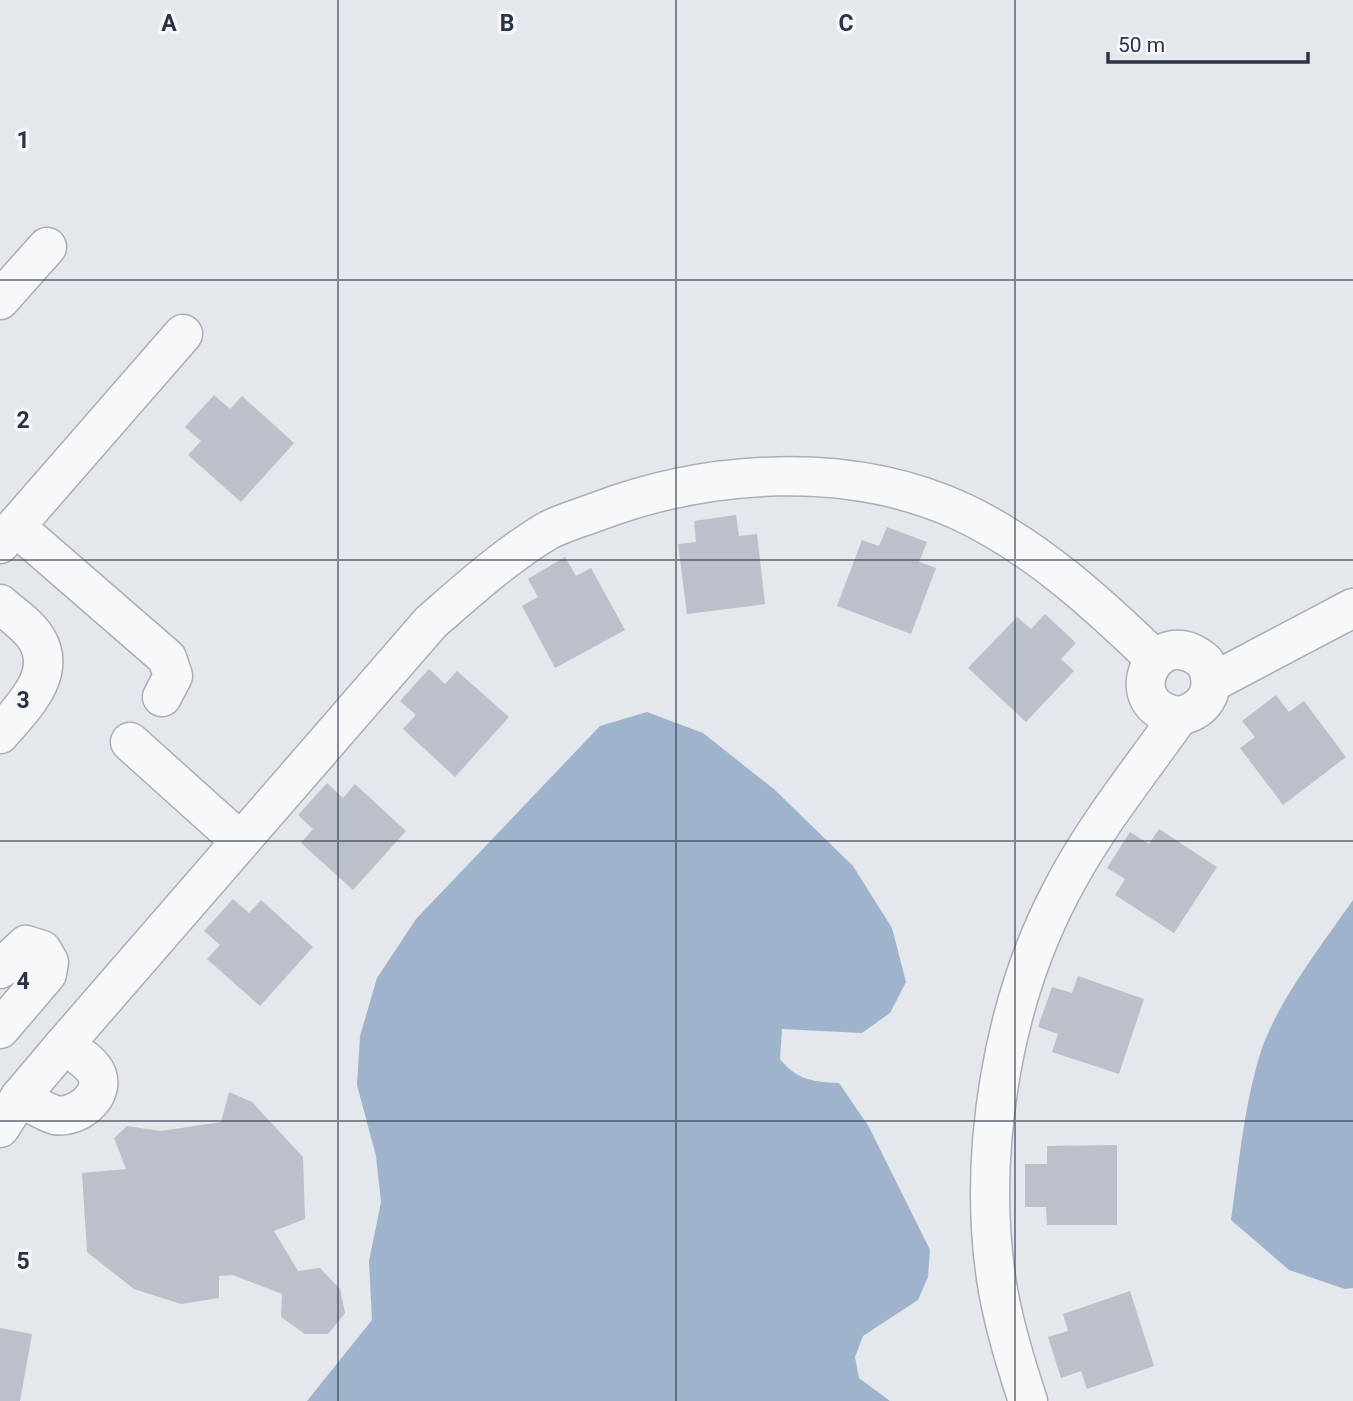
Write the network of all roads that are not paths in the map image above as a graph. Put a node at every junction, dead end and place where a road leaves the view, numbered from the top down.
1 (47, 247) dead end
2 (0, 300) edge
3 (183, 334) dead end
4 (8, 535) edge
5 (0, 604) edge
6 (1353, 608) edge
7 (1155, 659) junction
8 (1211, 684) junction
9 (162, 697) dead end
10 (1179, 716) junction
11 (0, 734) edge
12 (130, 742) dead end
13 (239, 840) junction
14 (0, 969) edge
15 (0, 1028) edge
16 (0, 1034) edge
17 (42, 1071) junction
18 (0, 1128) edge
19 (1028, 1401) edge

1 - 2 lane
3 - 4 lane
4 - 9 lane
5 - 11 lane
6 - 8 lane
7 - 8 lane
7 - 10 lane
7 - 13 lane
8 - 10 lane
10 - 19 lane
12 - 13 lane
13 - 17 lane
14 - 15 lane
16 - 17 lane
17 - 18 lane

